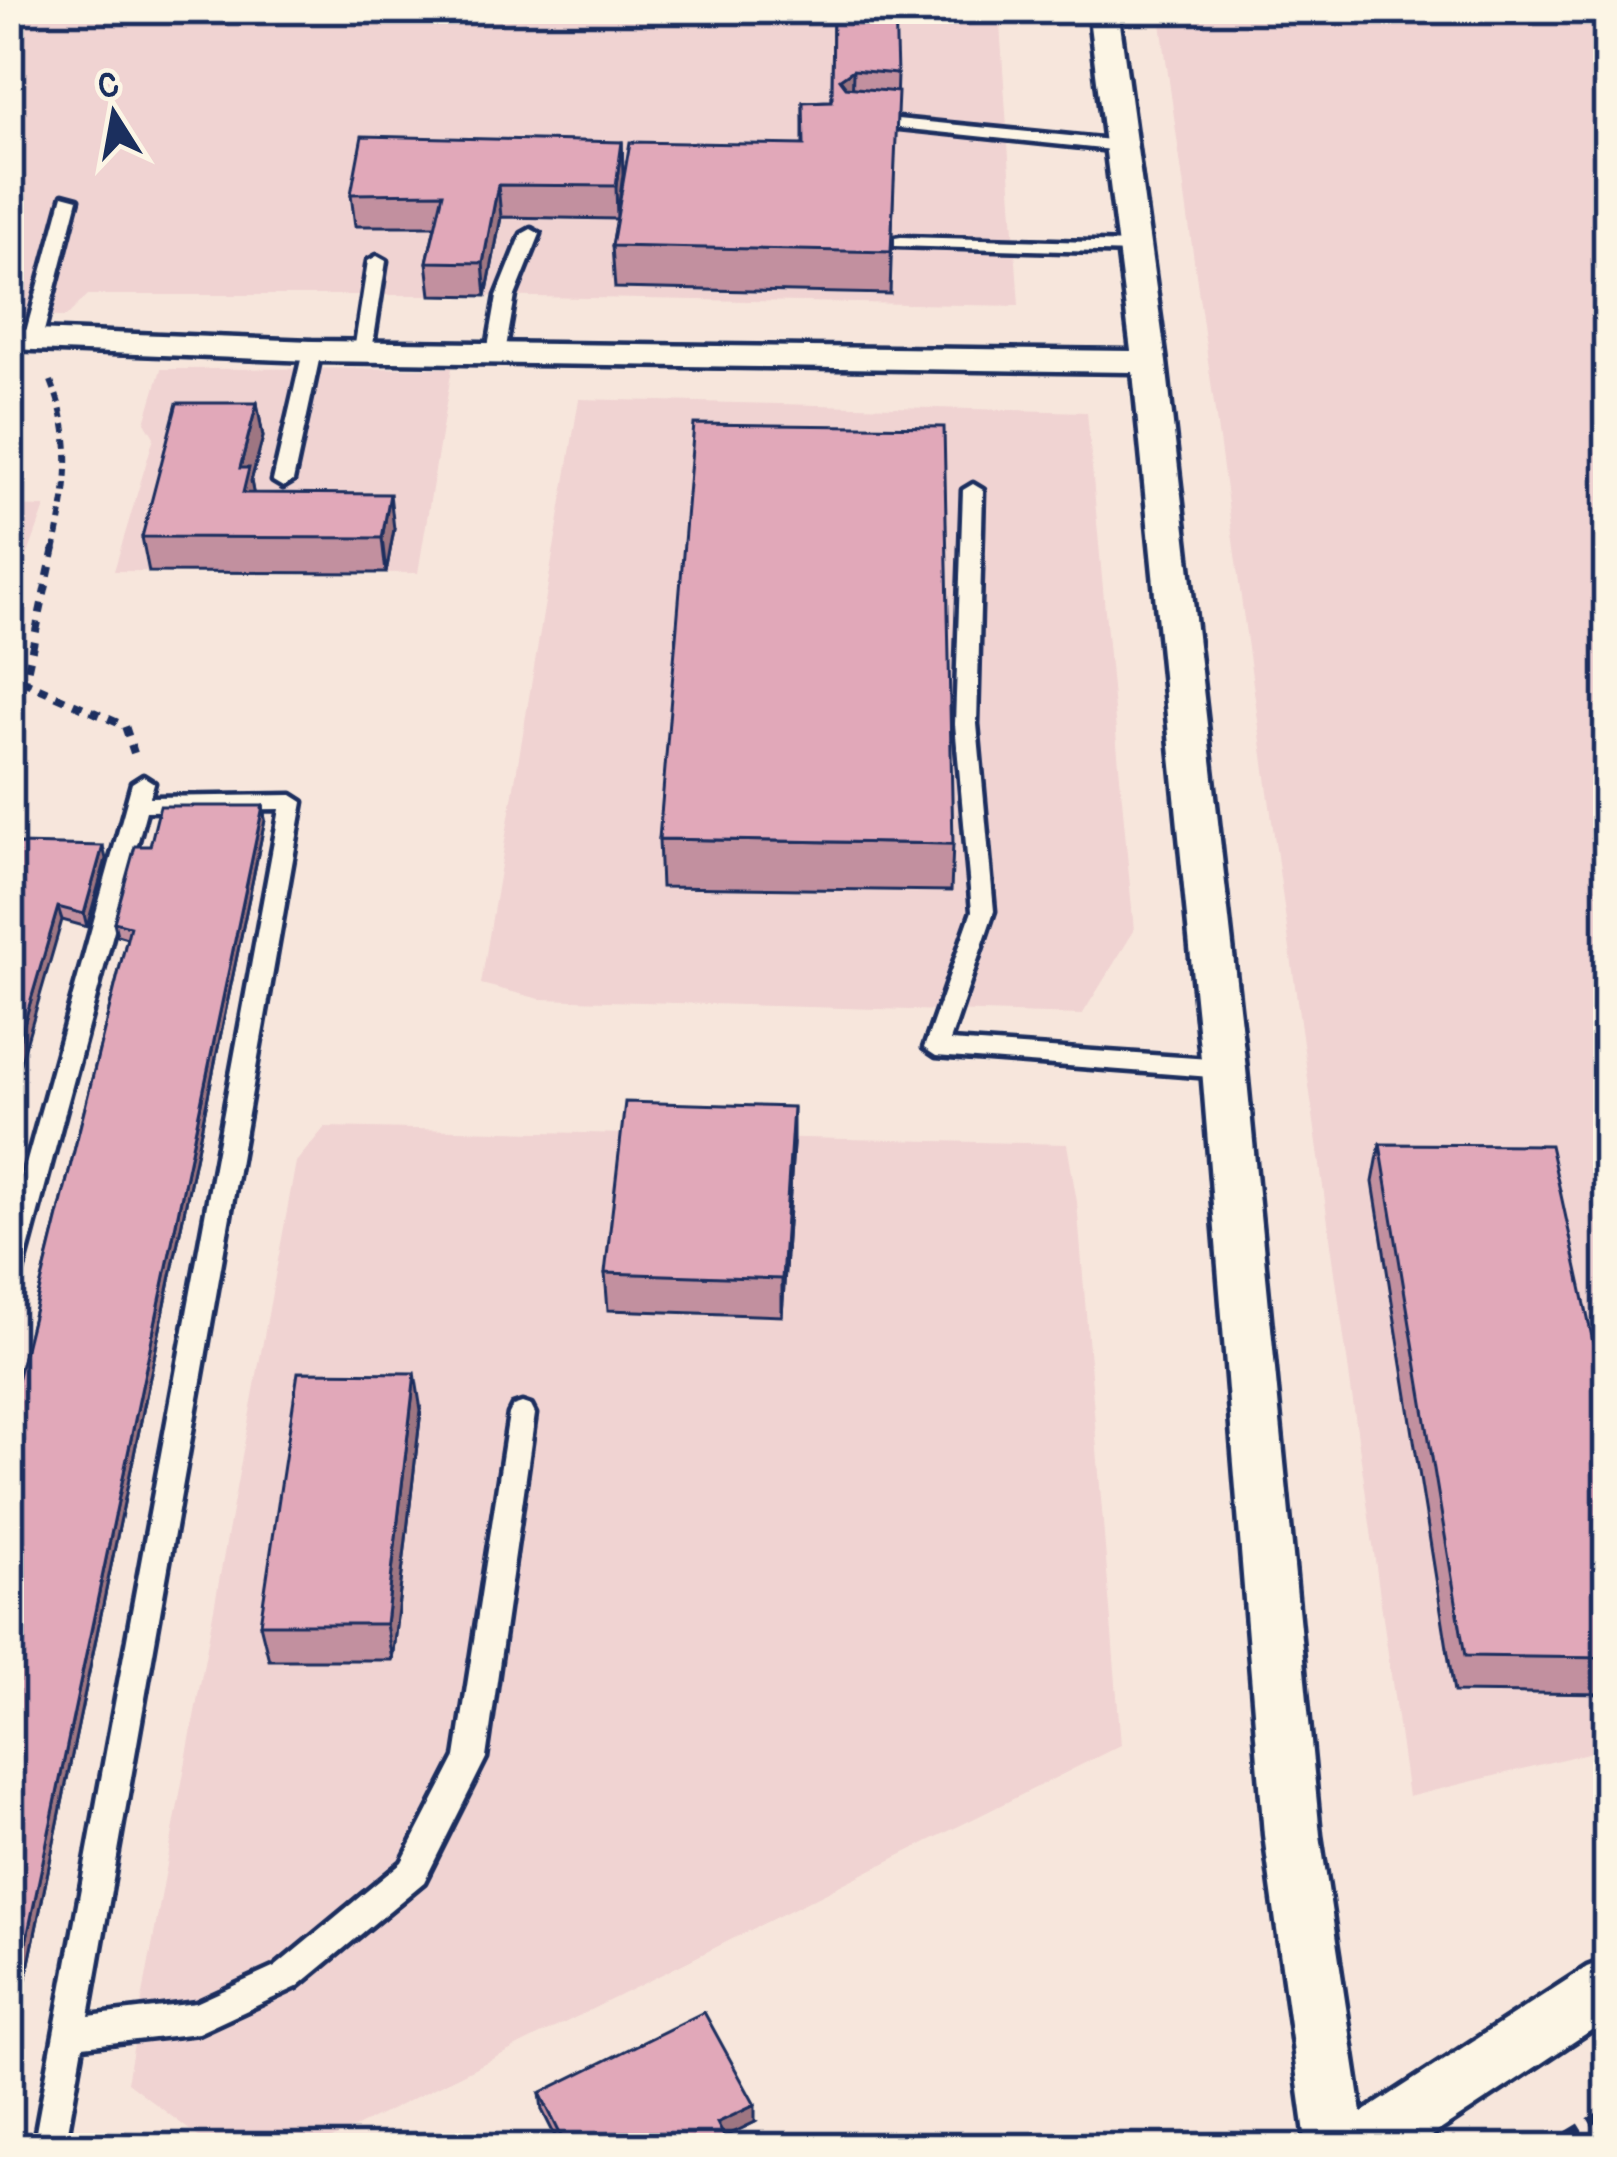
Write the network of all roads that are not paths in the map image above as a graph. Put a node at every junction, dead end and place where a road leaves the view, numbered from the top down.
1 (1103, 9) edge
2 (852, 120) edge
3 (1121, 146) junction
4 (69, 199) dead end
5 (531, 234) dead end
6 (902, 242) dead end
7 (1134, 248) junction
8 (377, 261) dead end
9 (21, 339) edge
10 (311, 350) junction
11 (363, 351) junction
12 (496, 353) junction
13 (1149, 362) junction
14 (283, 482) dead end
15 (973, 490) dead end
16 (1224, 1069) junction
17 (9, 1272) edge
18 (522, 1414) dead end
19 (1608, 1986) edge
20 (69, 2033) junction
21 (49, 2148) edge
22 (1337, 2148) edge
23 (1364, 2148) edge

1 - 3 street
2 - 3 lane
3 - 7 street
4 - 9 lane
5 - 12 lane
6 - 7 lane
7 - 13 street
8 - 11 lane
9 - 10 street
10 - 11 street
10 - 14 lane
11 - 12 street
12 - 13 street
13 - 16 street
15 - 16 lane
16 - 22 street
17 - 20 lane
18 - 20 lane
19 - 23 street
20 - 21 lane

